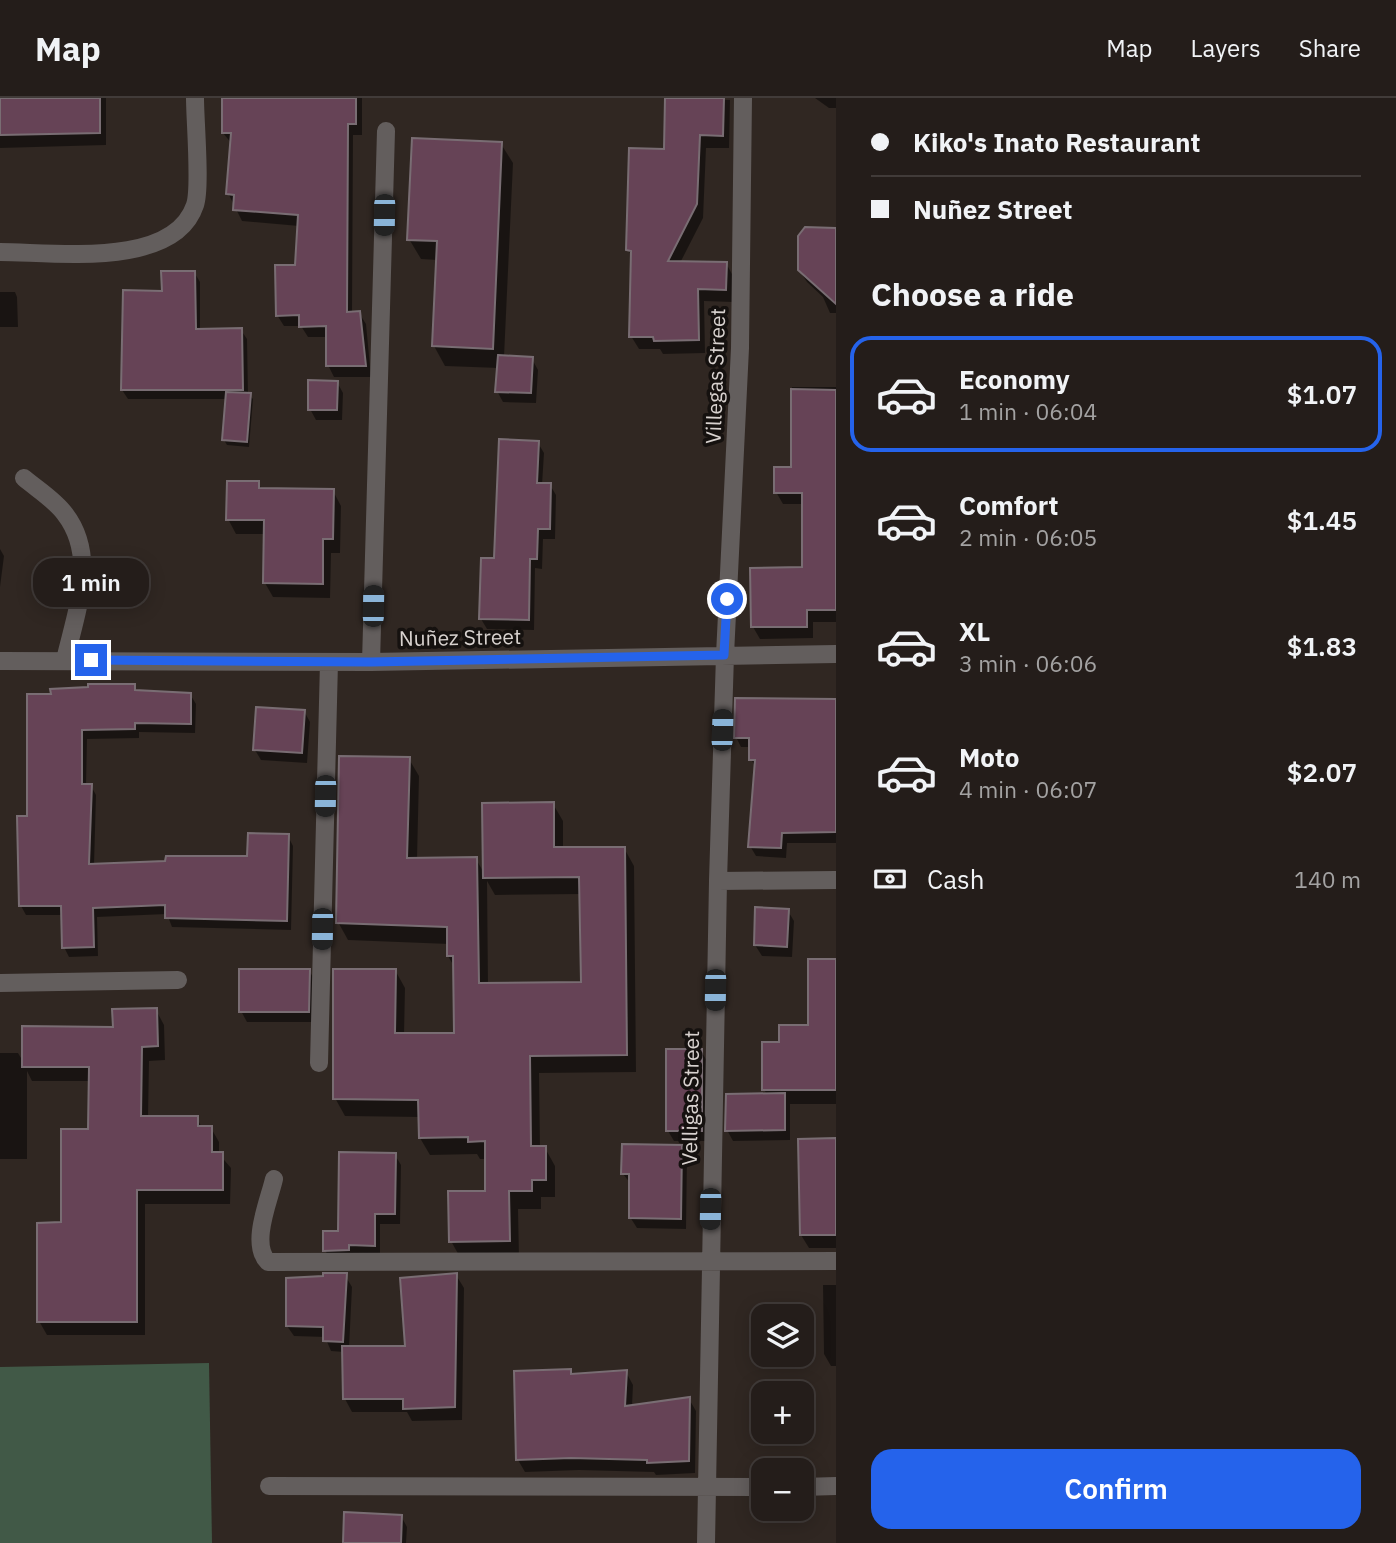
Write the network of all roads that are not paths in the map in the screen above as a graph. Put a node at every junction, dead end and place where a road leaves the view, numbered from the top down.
1 (195, 98) edge
2 (743, 98) edge
3 (386, 131) dead end
4 (0, 252) edge
5 (24, 478) dead end
6 (836, 654) edge
7 (724, 655) junction
8 (65, 660) junction
9 (0, 661) edge
10 (329, 662) junction
11 (371, 662) junction
12 (836, 880) edge
13 (718, 881) junction
14 (178, 980) dead end
15 (0, 983) edge
16 (319, 1063) dead end
17 (274, 1179) dead end
18 (836, 1261) edge
19 (709, 1263) junction
20 (269, 1486) dead end
21 (836, 1486) edge
22 (751, 1487) edge
23 (814, 1487) edge
24 (706, 1488) junction
25 (706, 1543) edge

1 - 4 street
2 - 7 street, Villegas Street
3 - 11 street
5 - 8 street
6 - 7 street, Nuñez Street
7 - 11 street, Nuñez Street
7 - 13 street, Velligas Street
8 - 9 street, Nuñez Street
8 - 10 street, Nuñez Street
10 - 11 street, Nuñez Street
10 - 16 street
12 - 13 street
13 - 19 street, Velligas Street
14 - 15 street
17 - 19 street
18 - 19 street
19 - 24 street, Velligas Street
20 - 24 street
21 - 23 street
22 - 24 street
24 - 25 street, Velligas Street

